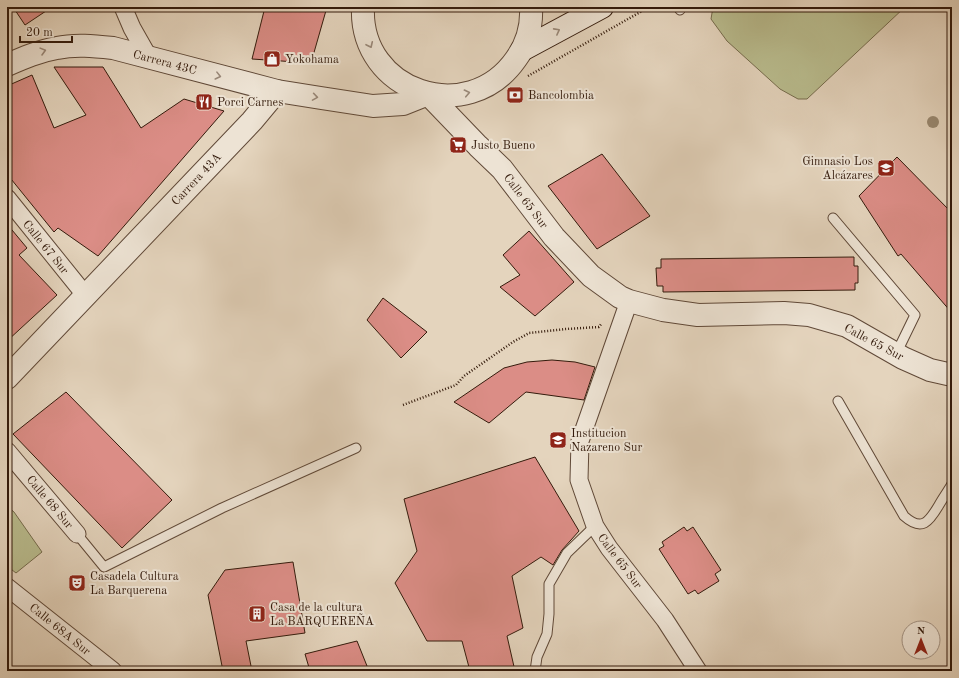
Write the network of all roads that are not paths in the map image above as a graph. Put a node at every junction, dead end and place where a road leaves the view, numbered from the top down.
1 (123, 7) edge
2 (363, 7) edge
3 (531, 7) edge
4 (602, 7) edge
5 (522, 50) junction
6 (149, 58) junction
7 (7, 66) edge
8 (277, 91) junction
9 (428, 94) junction
10 (7, 198) edge
11 (833, 218) dead end
12 (86, 296) junction
13 (629, 301) junction
14 (896, 354) junction
15 (952, 375) edge
16 (7, 378) edge
17 (838, 401) dead end
18 (356, 448) dead end
19 (7, 451) edge
20 (952, 484) edge
21 (595, 526) junction
22 (77, 534) joint
23 (7, 587) edge
24 (113, 671) edge
25 (535, 671) edge
26 (698, 671) edge

1 - 6 street
2 -> 9 street
3 - 5 street
5 -> 4 street
9 -> 5 street
7 -> 6 street, Carrera 43C
6 -> 8 street, Carrera 43C
8 -> 9 street
8 - 12 street, Carrera 43A
9 - 13 street, Calle 65 Sur
10 - 12 street, Calle 67 Sur
11 - 14 lane
12 - 16 street, Carrera 43A
13 - 14 street, Calle 65 Sur
13 - 21 street, Calle 65 Sur
14 - 15 street, Calle 65 Sur
17 - 20 lane
18 - 22 lane
19 - 22 street, Calle 68 Sur
21 - 25 lane
21 - 26 street, Calle 65 Sur
23 - 24 street, Calle 68A Sur

